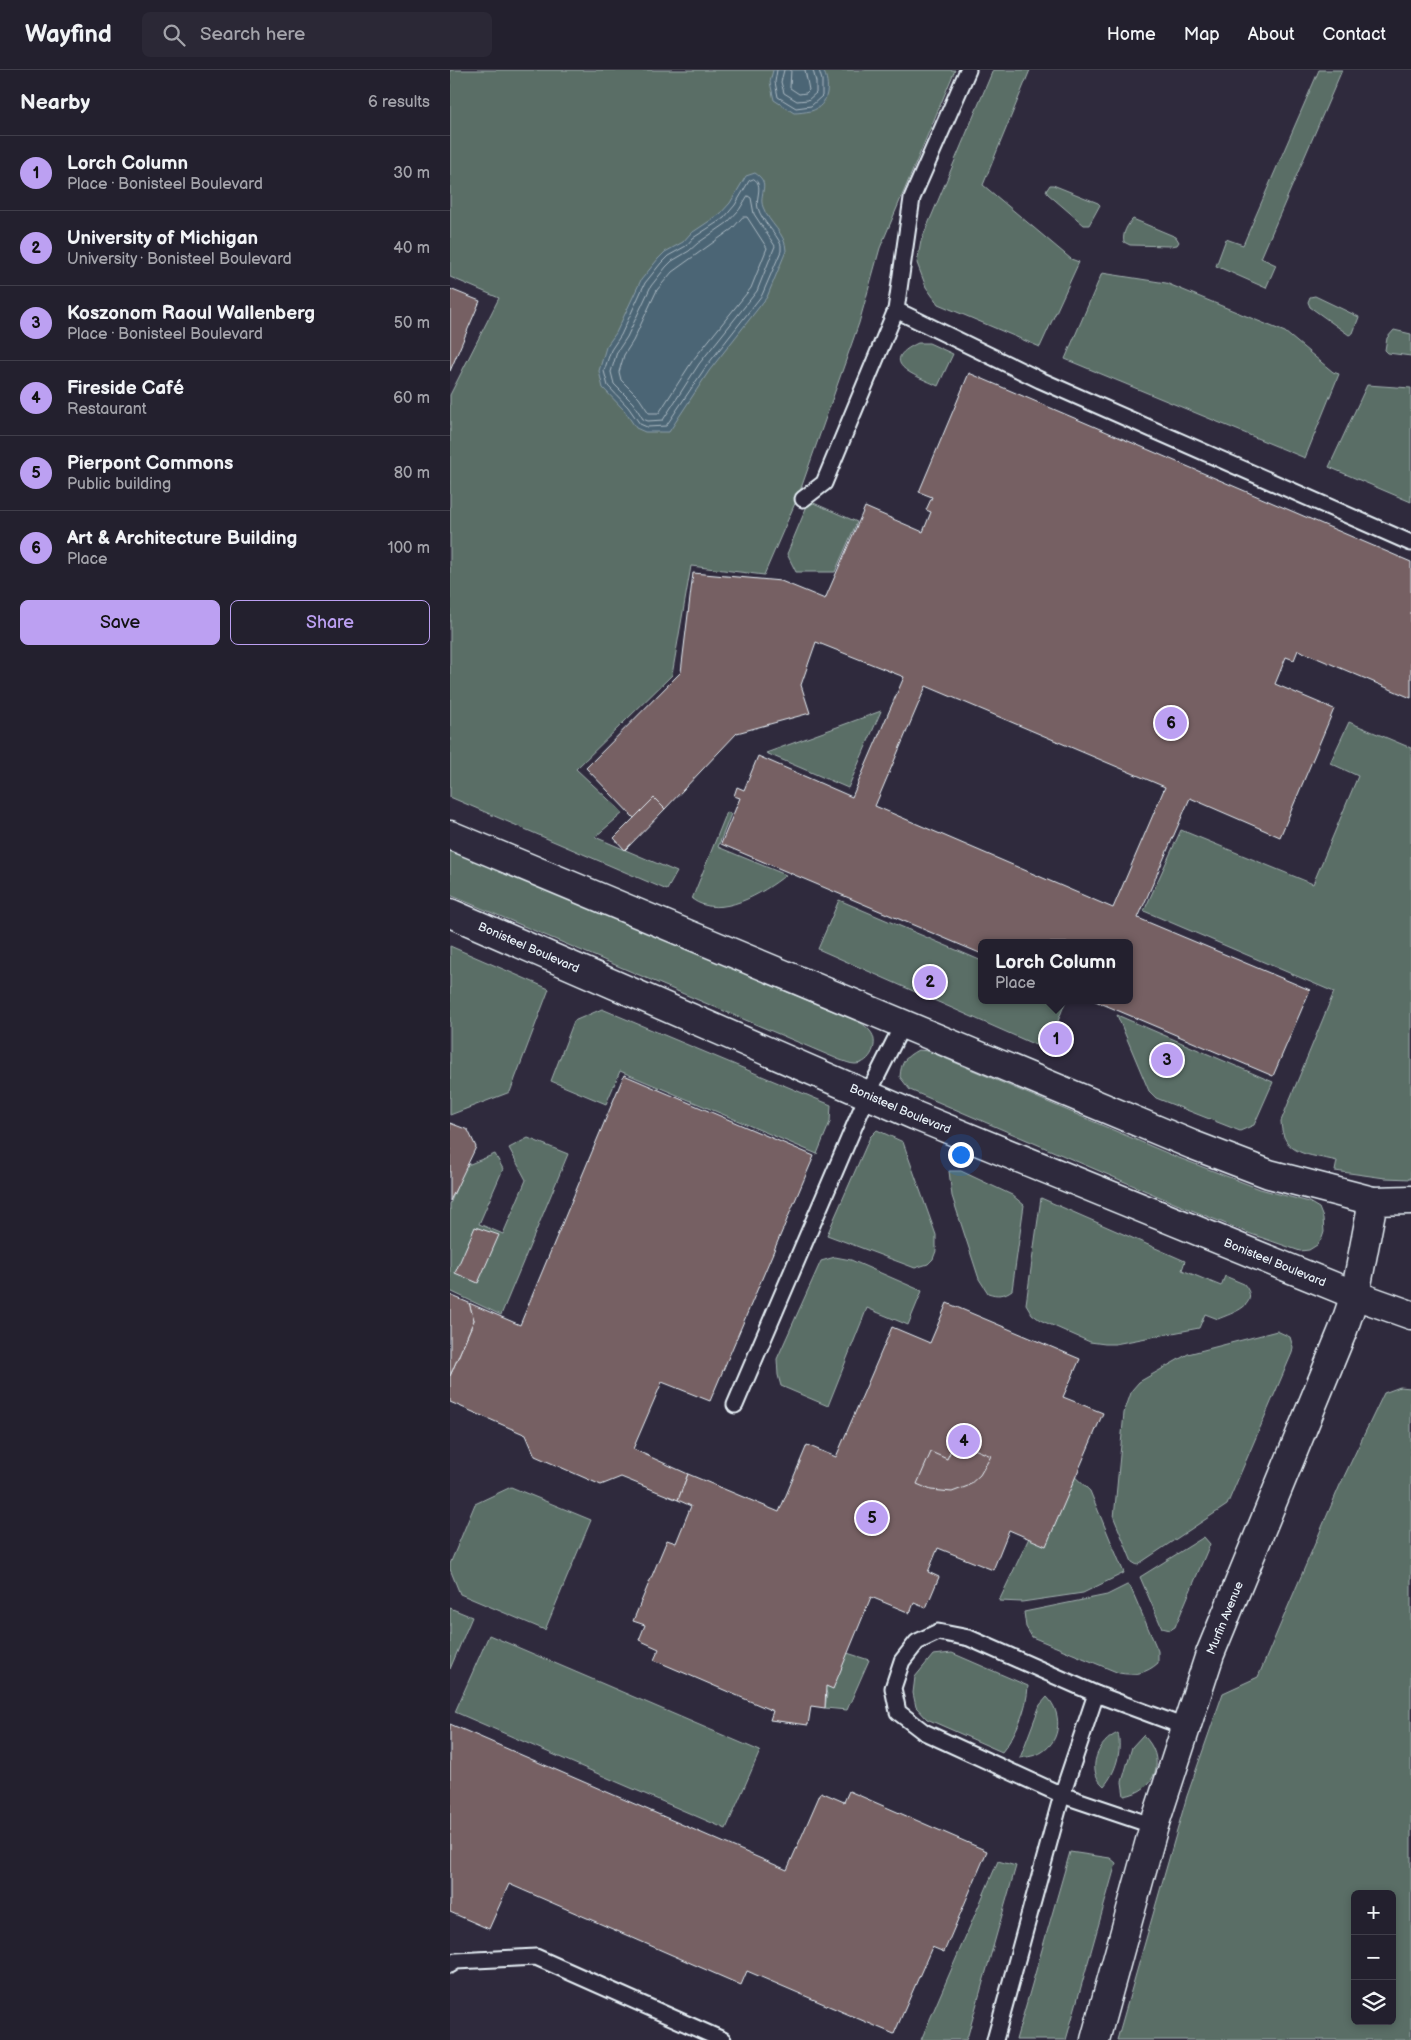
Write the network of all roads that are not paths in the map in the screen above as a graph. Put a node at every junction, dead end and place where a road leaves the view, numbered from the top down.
1 (968, 70) edge
2 (896, 310) junction
3 (803, 499) dead end
4 (1411, 543) edge
5 (450, 835) edge
6 (450, 914) edge
7 (903, 1024) junction
8 (868, 1094) junction
9 (1411, 1200) edge
10 (1373, 1201) junction
11 (1355, 1295) junction
12 (1411, 1314) edge
13 (736, 1405) dead end
14 (1096, 1694) junction
15 (1185, 1727) junction
16 (1062, 1794) junction
17 (1154, 1826) junction
18 (450, 1965) edge
19 (723, 2040) edge
20 (995, 2040) edge
21 (1095, 2040) edge

1 - 2 lane
2 - 3 lane
2 - 4 lane
5 - 7 street
6 - 8 street, Bonisteel Boulevard
7 - 8 lane
7 - 10 street
8 - 11 street, Bonisteel Boulevard
8 - 13 lane
9 - 10 street
10 - 11 street, Murfin Avenue
11 - 12 street, Bonisteel Boulevard
11 - 15 street, Murfin Avenue
14 - 15 lane
14 - 16 lane
14 - 16 lane
15 - 17 street, Murfin Avenue
16 - 17 lane
16 - 20 lane
17 - 21 street, Murfin Avenue
18 - 19 lane

